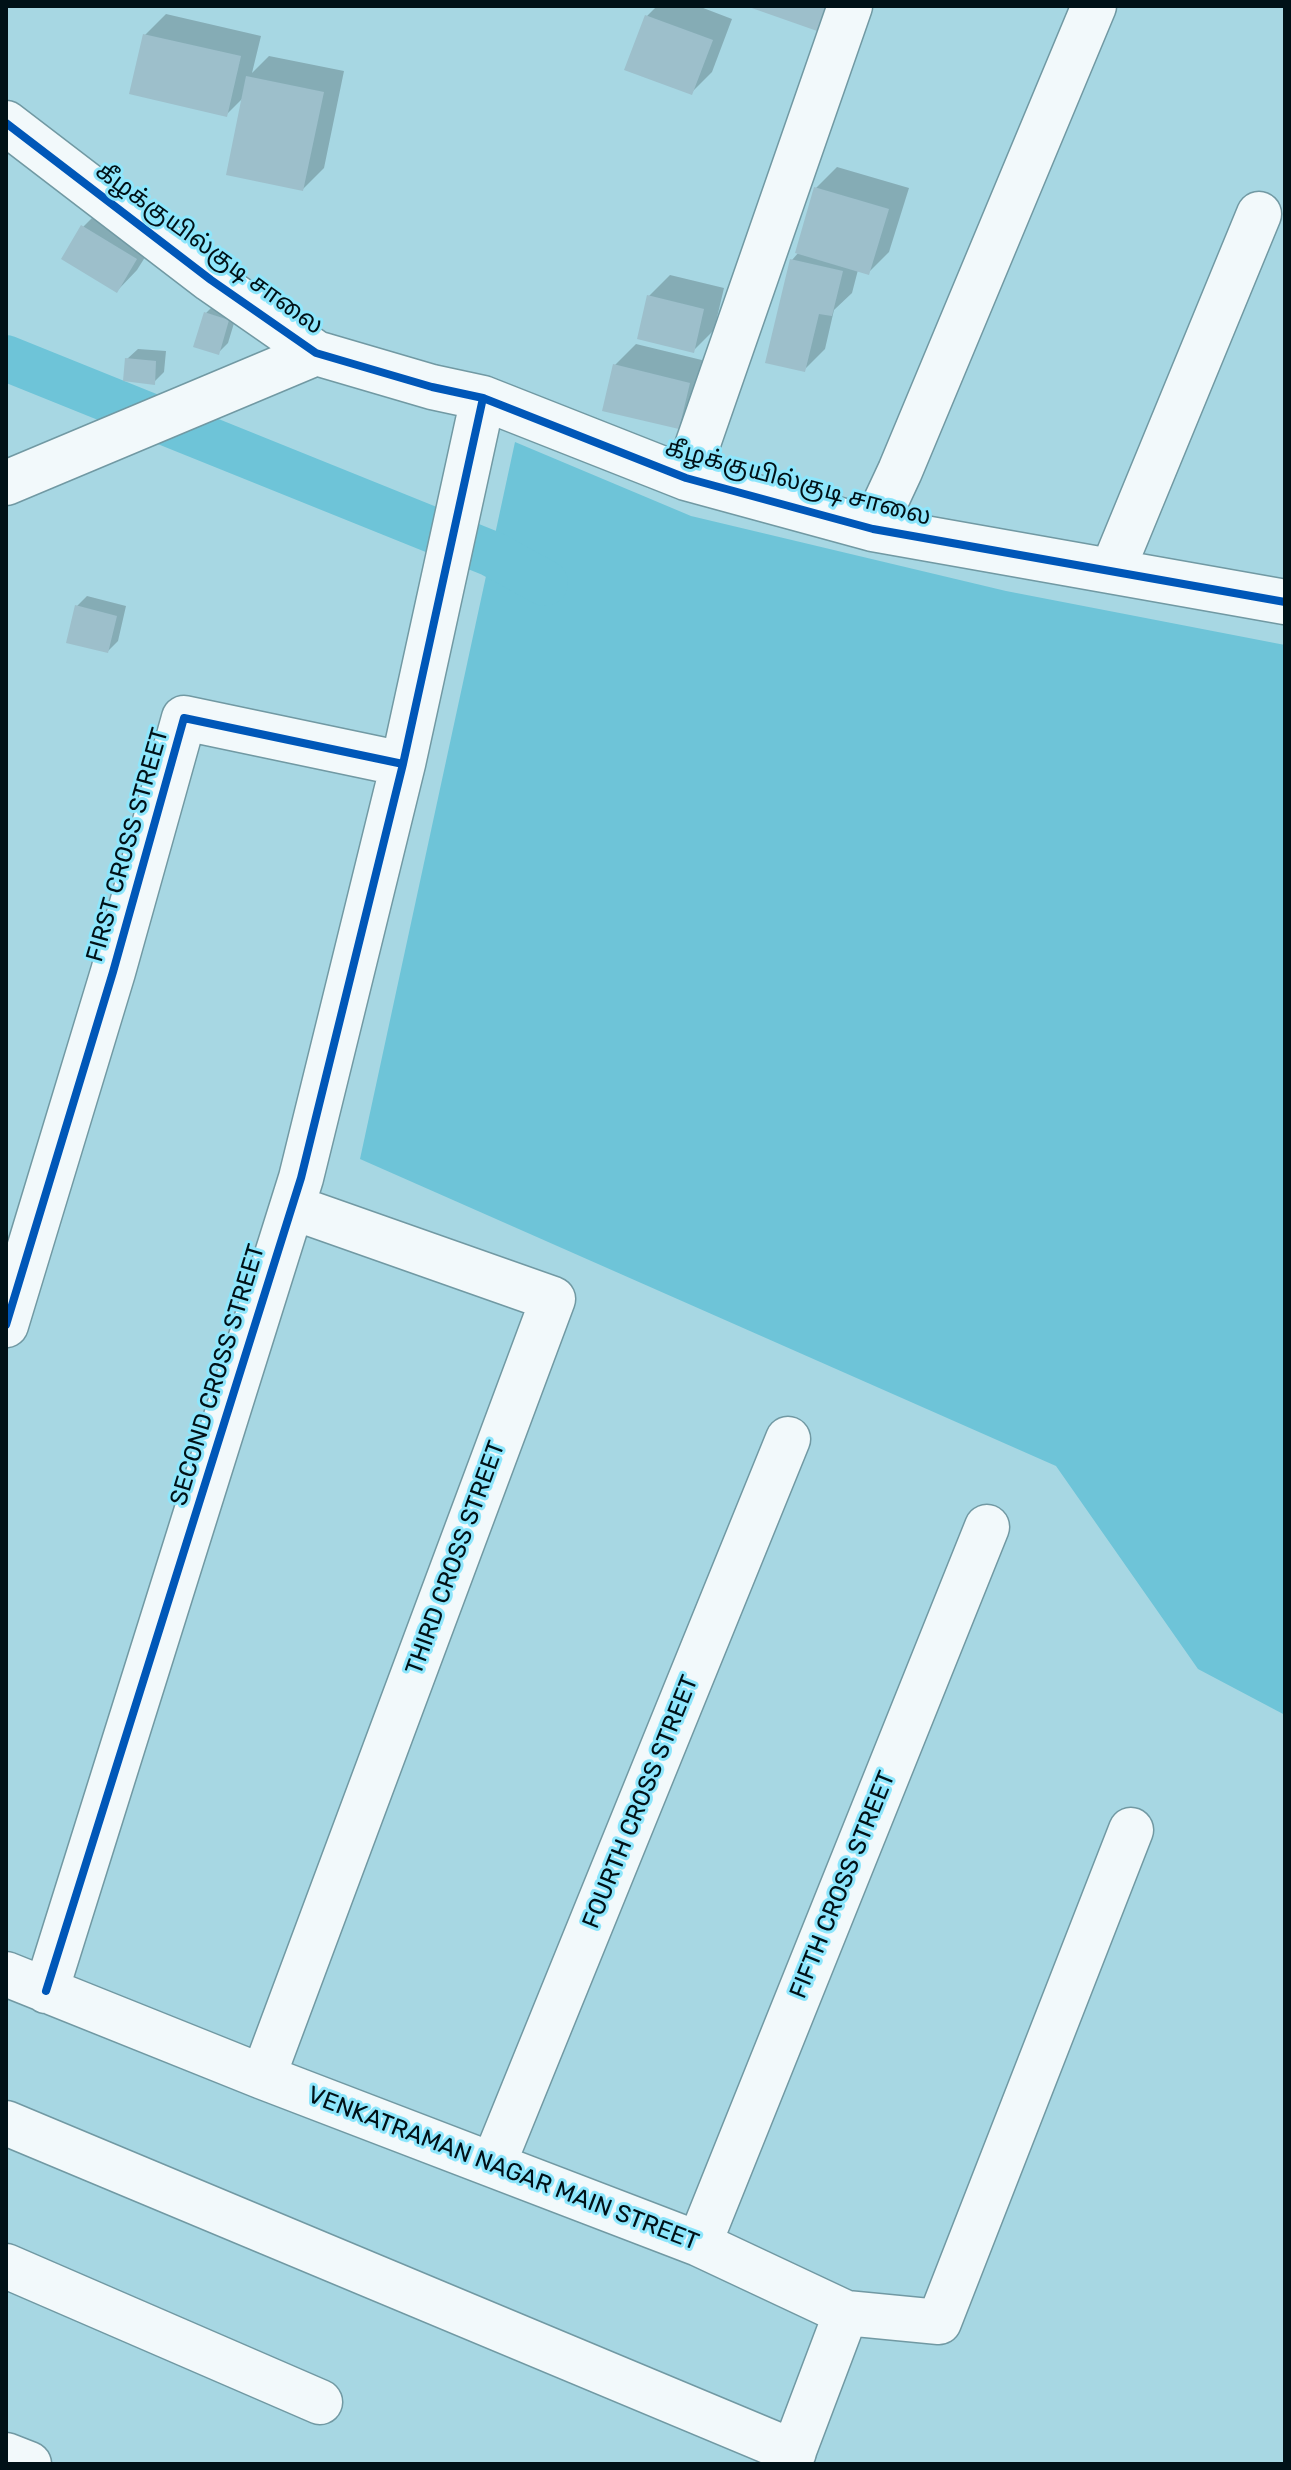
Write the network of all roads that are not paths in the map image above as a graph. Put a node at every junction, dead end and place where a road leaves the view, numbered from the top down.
1 (850, 6) edge
2 (1094, 6) edge
3 (6, 123) edge
4 (1259, 214) dead end
5 (316, 353) junction
6 (483, 398) junction
7 (686, 478) junction
8 (6, 483) edge
9 (873, 529) junction
10 (1112, 571) junction
11 (1285, 602) edge
12 (403, 764) junction
13 (292, 1207) junction
14 (6, 1325) edge
15 (788, 1439) dead end
16 (987, 1527) dead end
17 (1131, 1830) dead end
18 (6, 1974) edge
19 (46, 1991) junction
20 (263, 2077) junction
21 (6, 2123) edge
22 (493, 2165) junction
23 (699, 2244) junction
24 (6, 2266) edge
25 (846, 2313) junction
26 (320, 2402) dead end
27 (6, 2455) edge
28 (792, 2458) edge
29 (29, 2464) edge

1 - 7 street
2 - 9 street
3 - 5 street, கீழக்குயில்குடி சாலை
4 - 10 street
5 - 6 street, கீழக்குயில்குடி சாலை
5 - 8 street
6 - 7 street, கீழக்குயில்குடி சாலை
6 - 12 street
7 - 9 street, கீழக்குயில்குடி சாலை
9 - 10 street, கீழக்குயில்குடி சாலை
10 - 11 street, கீழக்குயில்குடி சாலை
12 - 13 street, SECOND CROSS STREET
12 - 14 street, FIRST CROSS STREET
13 - 19 street, SECOND CROSS STREET
13 - 20 street, THIRD CROSS STREET
15 - 22 street, FOURTH CROSS STREET
16 - 23 street, FIFTH CROSS STREET
17 - 25 street, VENKATRAMAN NAGAR MAIN STREET
18 - 19 street, VENKATRAMAN NAGAR MAIN STREET
19 - 20 street, VENKATRAMAN NAGAR MAIN STREET
20 - 22 street, VENKATRAMAN NAGAR MAIN STREET
21 - 28 street
22 - 23 street, VENKATRAMAN NAGAR MAIN STREET
23 - 25 street, VENKATRAMAN NAGAR MAIN STREET
24 - 26 street
25 - 28 street
27 - 29 street

